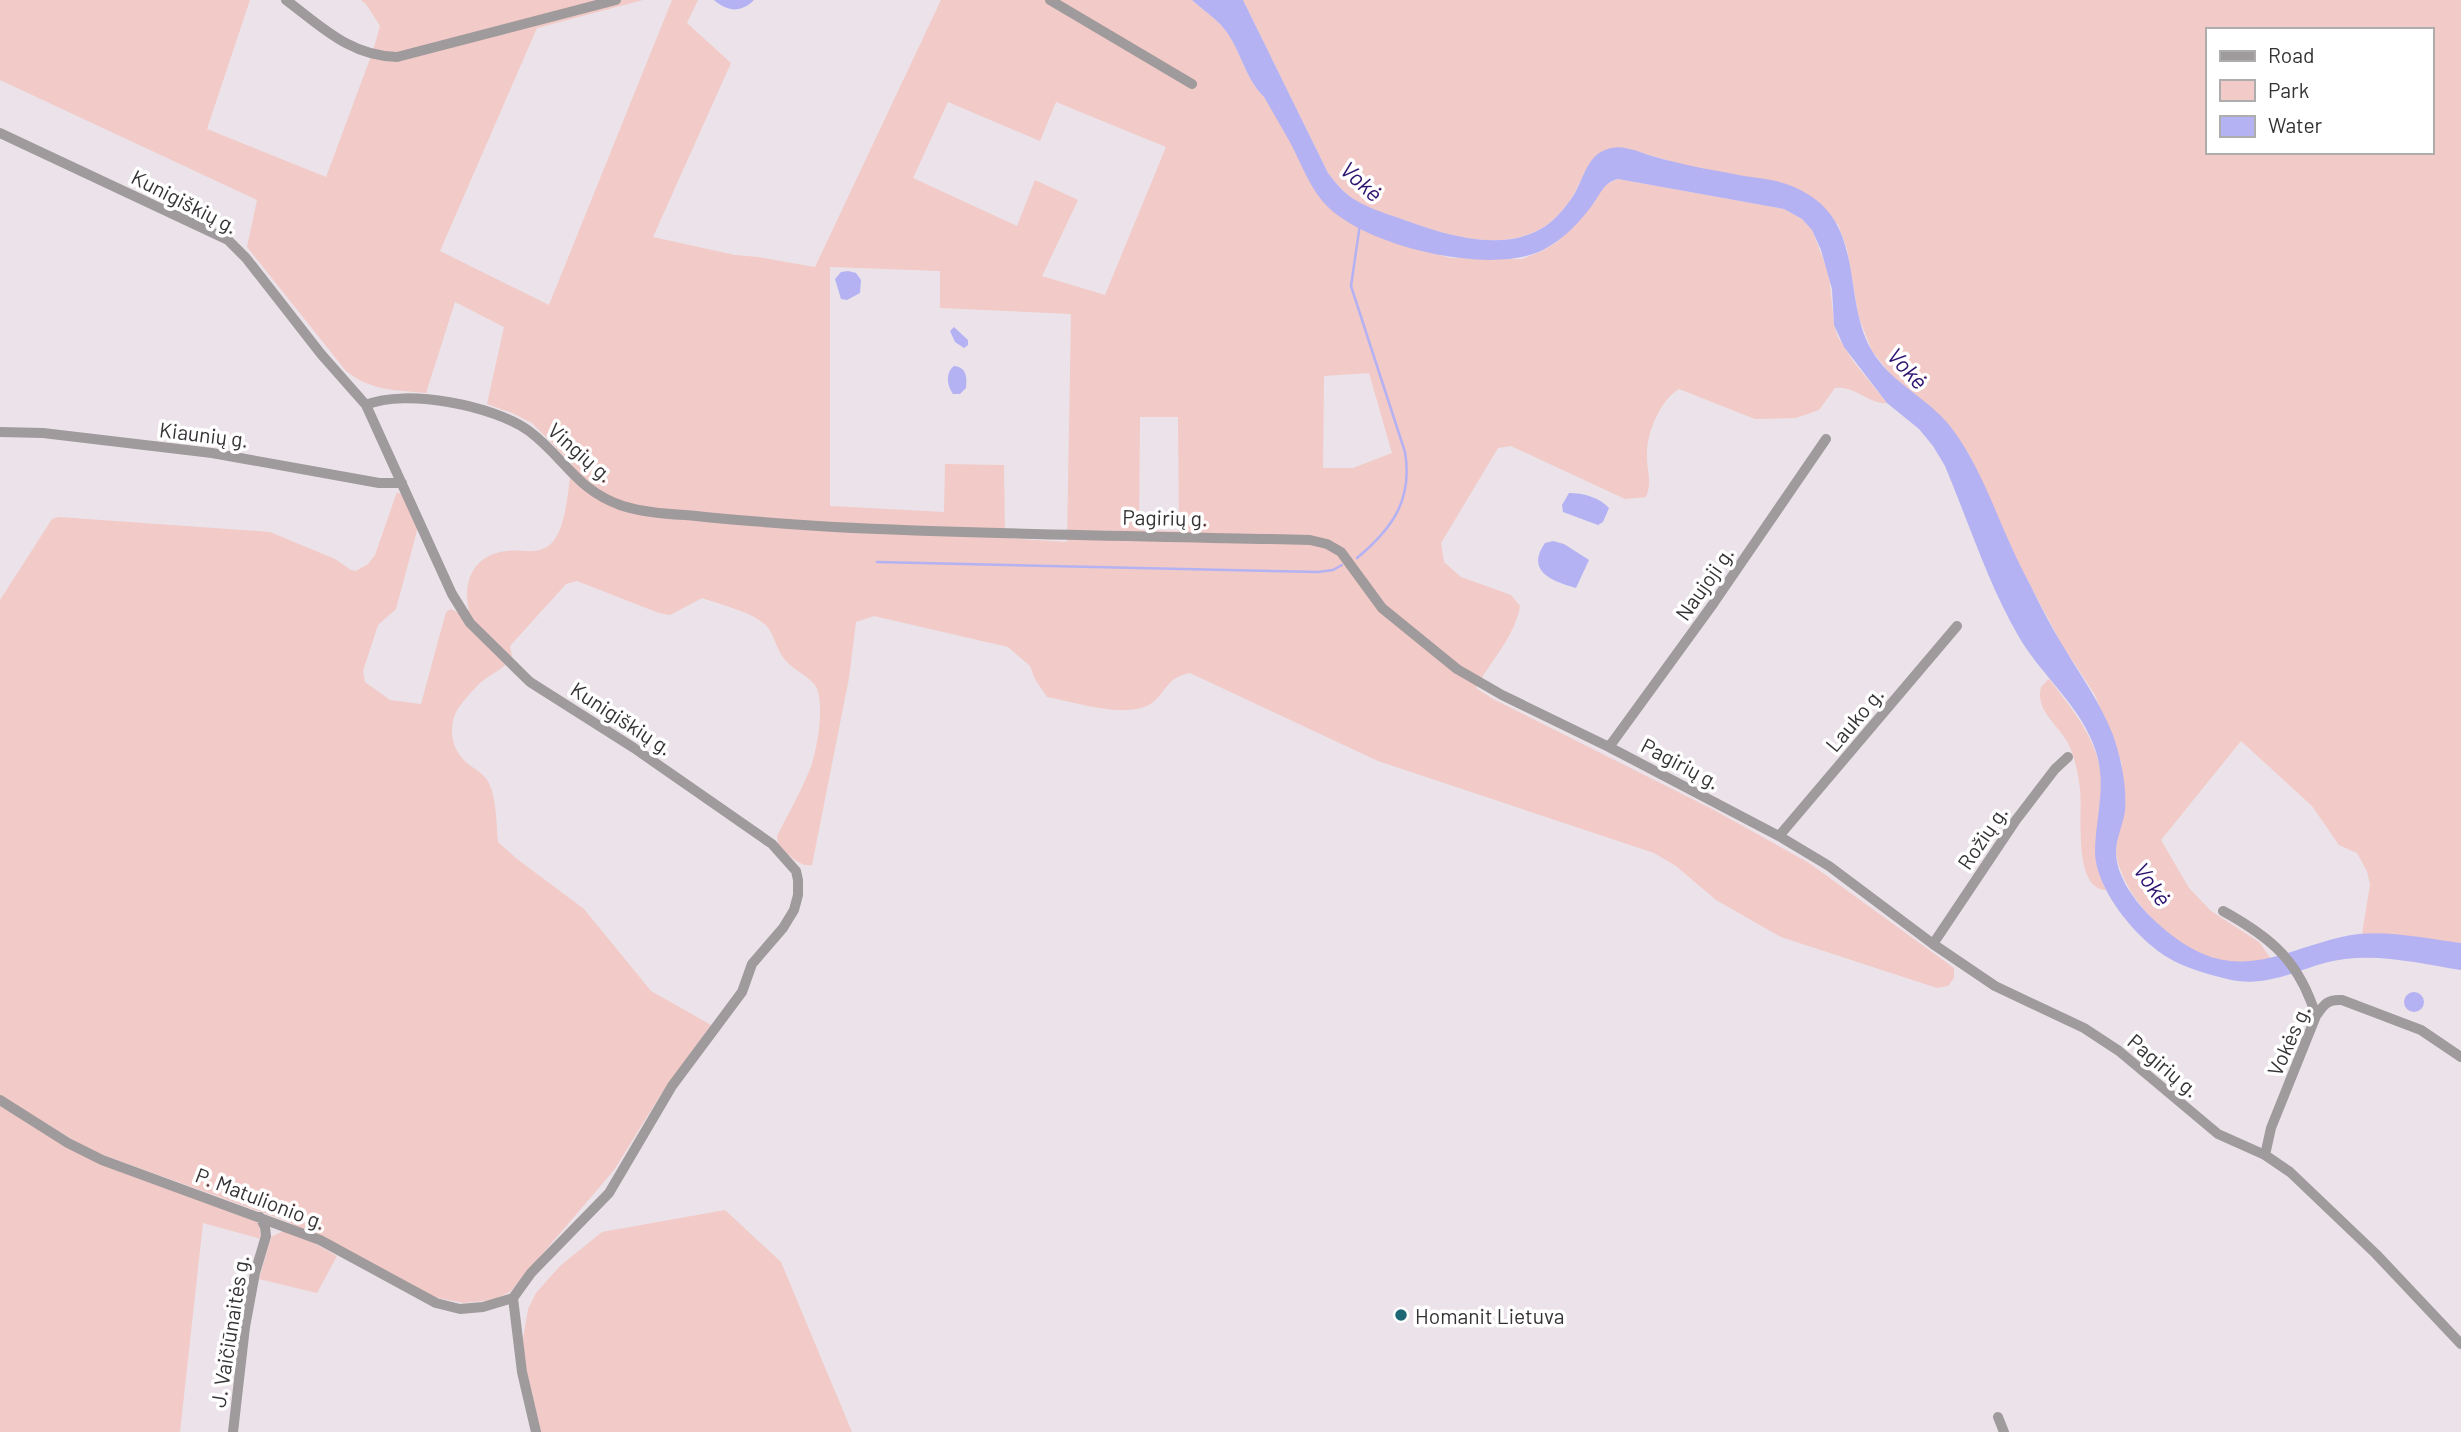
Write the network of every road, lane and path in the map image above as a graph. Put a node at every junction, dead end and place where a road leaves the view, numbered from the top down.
1 (286, 0) edge
2 (616, 0) edge
3 (1050, 0) edge
4 (1192, 84) dead end
5 (0, 133) edge
6 (366, 405) junction
7 (0, 432) edge
8 (1826, 439) dead end
9 (402, 482) junction
10 (775, 524) joint
11 (1957, 626) dead end
12 (1609, 747) junction
13 (2068, 757) dead end
14 (1779, 836) junction
15 (2223, 911) dead end
16 (1933, 944) junction
17 (2316, 1016) junction
18 (2461, 1057) edge
19 (0, 1100) edge
20 (2265, 1155) junction
21 (260, 1217) junction
22 (286, 1227) junction
23 (265, 1236) junction
24 (513, 1298) junction
25 (2461, 1344) edge
26 (1998, 1417) dead end
27 (233, 1432) edge
28 (536, 1432) edge
29 (2004, 1432) edge

1 - 2 street
3 - 4 street
5 - 6 street, Kunigiškių g.
6 - 9 street, Kunigiškių g.
6 - 10 street, Vingių g.
7 - 9 street, Kiaunių g.
8 - 12 street, Naujoji g.
9 - 24 street, Kunigiškių g.
10 - 12 street, Pagirių g.
11 - 14 street, Lauko g.
12 - 14 street, Pagirių g.
13 - 16 street, Rožių g.
14 - 16 street, Pagirių g.
15 - 17 street
16 - 20 street, Pagirių g.
17 - 18 street, Vokės g.
17 - 20 street, Vokės g.
19 - 21 street, P. Matulionio g.
20 - 25 street, Pagirių g.
21 - 22 street, P. Matulionio g.
21 - 23 street, J. Vaičiūnaitės g.
22 - 23 street, J. Vaičiūnaitės g.
22 - 24 street, P. Matulionio g.
23 - 27 street, J. Vaičiūnaitės g.
24 - 28 street
26 - 29 street

